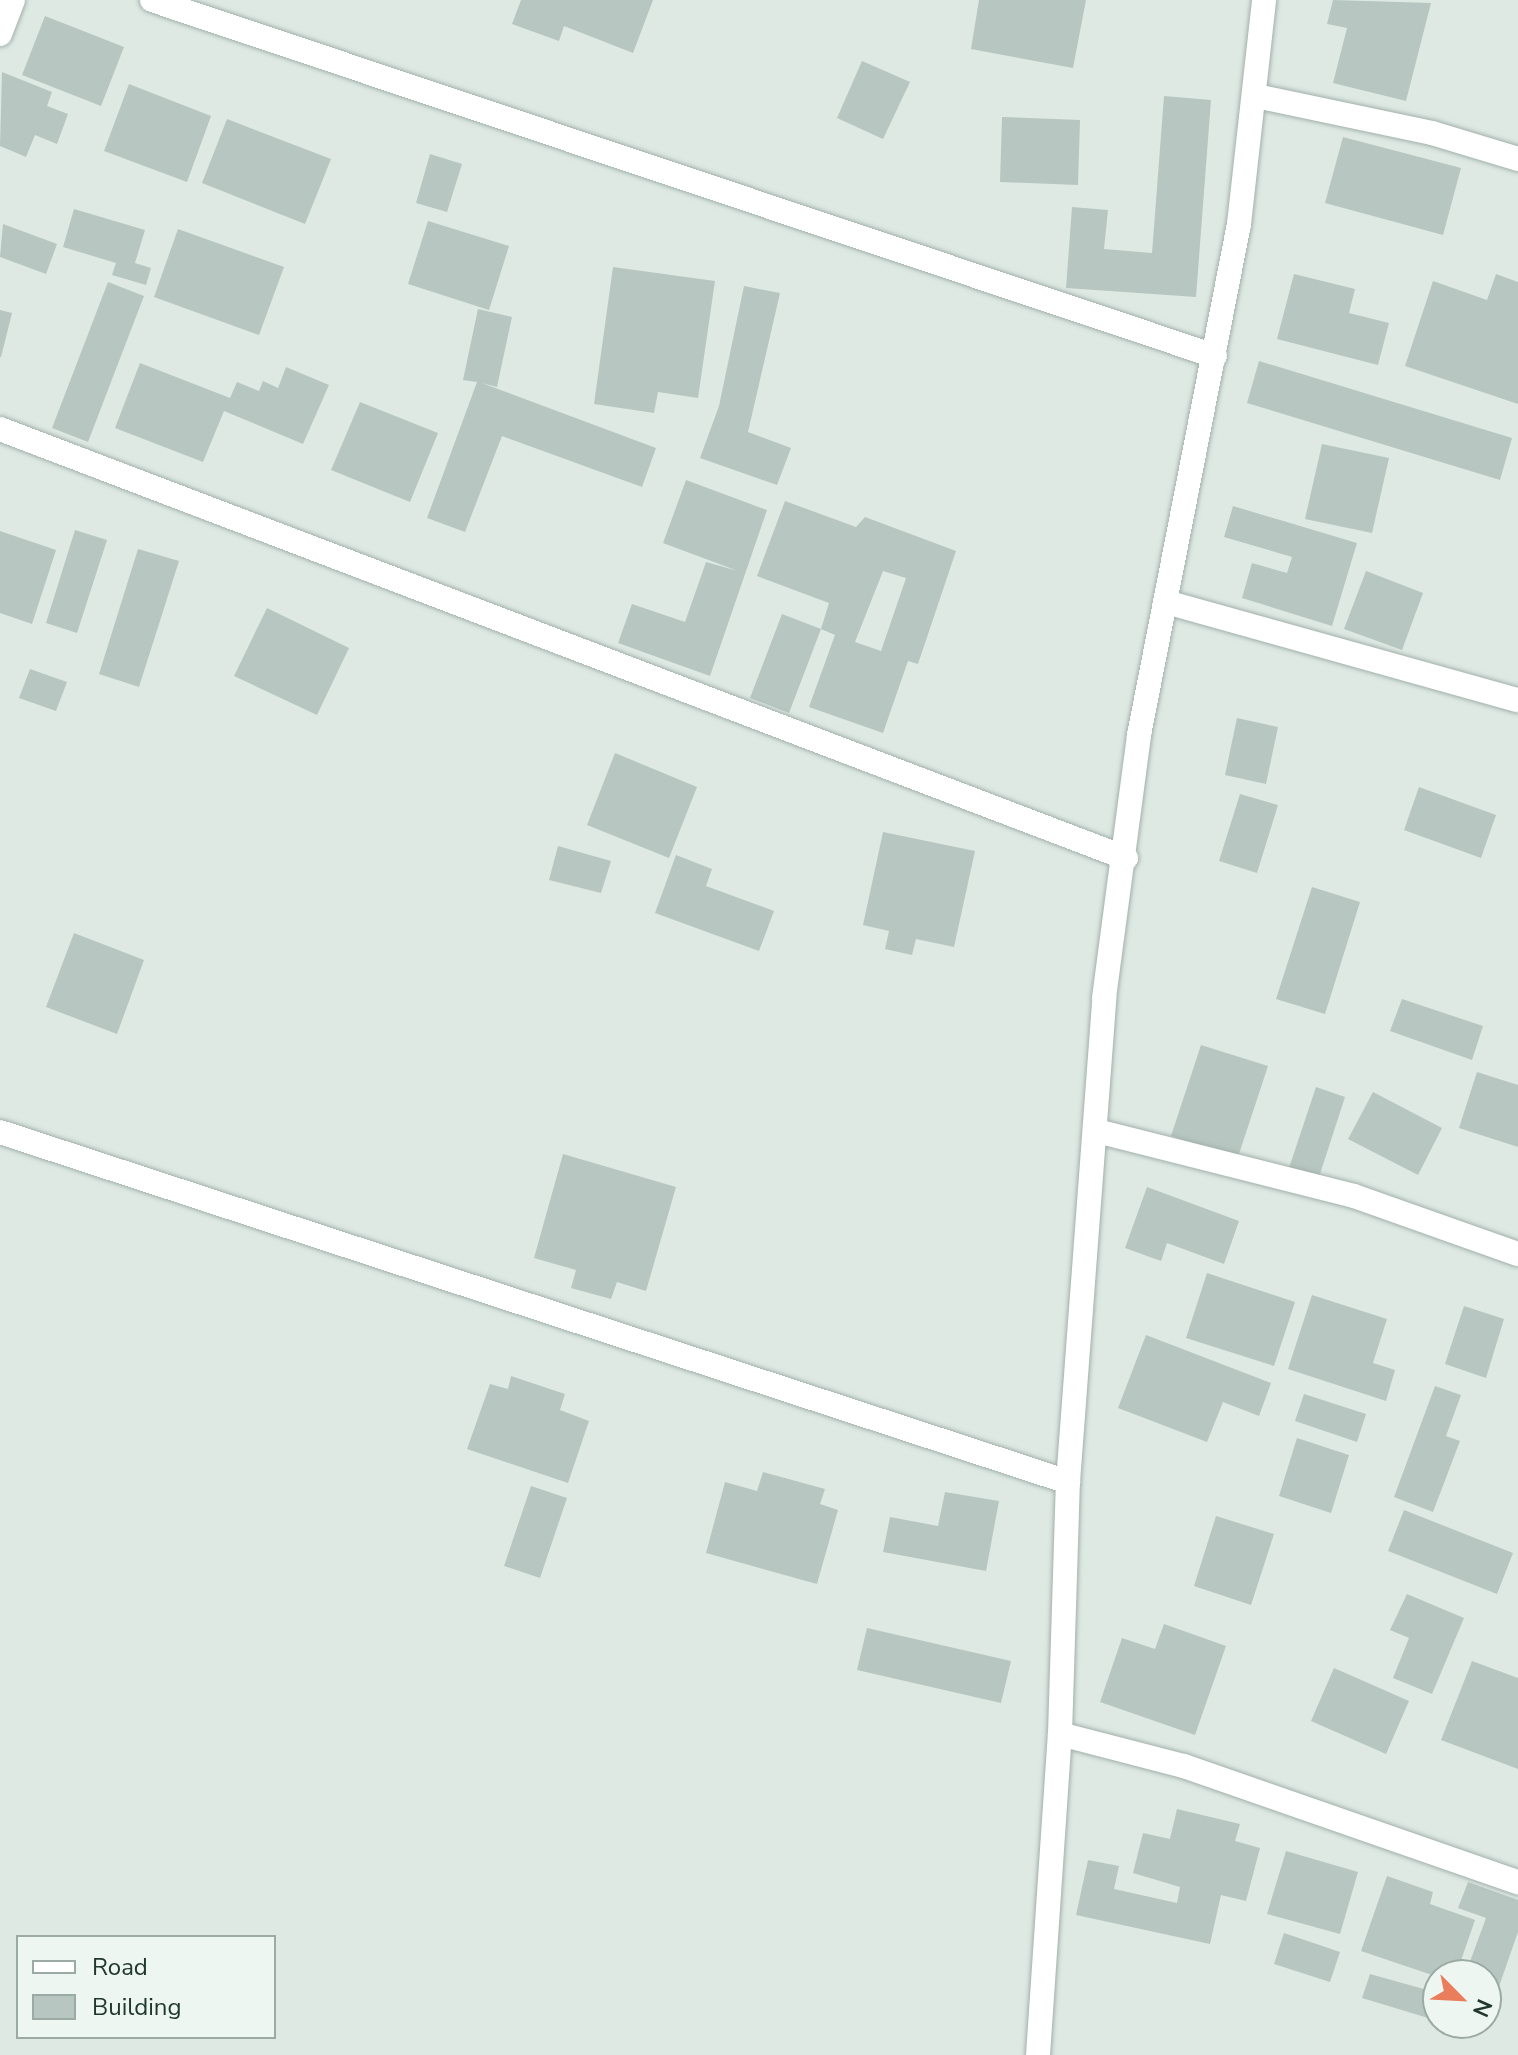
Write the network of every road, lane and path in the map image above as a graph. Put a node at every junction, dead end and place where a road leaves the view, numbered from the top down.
1 (13, 0) edge
2 (152, 0) edge
3 (1264, 0) edge
4 (0, 34) edge
5 (1256, 96) junction
6 (1518, 159) edge
7 (1215, 356) junction
8 (0, 429) edge
9 (1166, 602) junction
10 (1518, 700) edge
11 (1126, 858) junction
12 (1097, 1131) junction
13 (0, 1132) edge
14 (1518, 1254) edge
15 (1068, 1482) junction
16 (1060, 1734) junction
17 (1518, 1882) edge
18 (1038, 2055) edge

1 - 4 street
2 - 7 street
3 - 5 street
5 - 6 street
5 - 7 street
7 - 9 street
8 - 11 street
9 - 10 street
9 - 11 street
11 - 12 street
12 - 14 street
12 - 15 street
13 - 15 street
15 - 16 street
16 - 17 street
16 - 18 street

